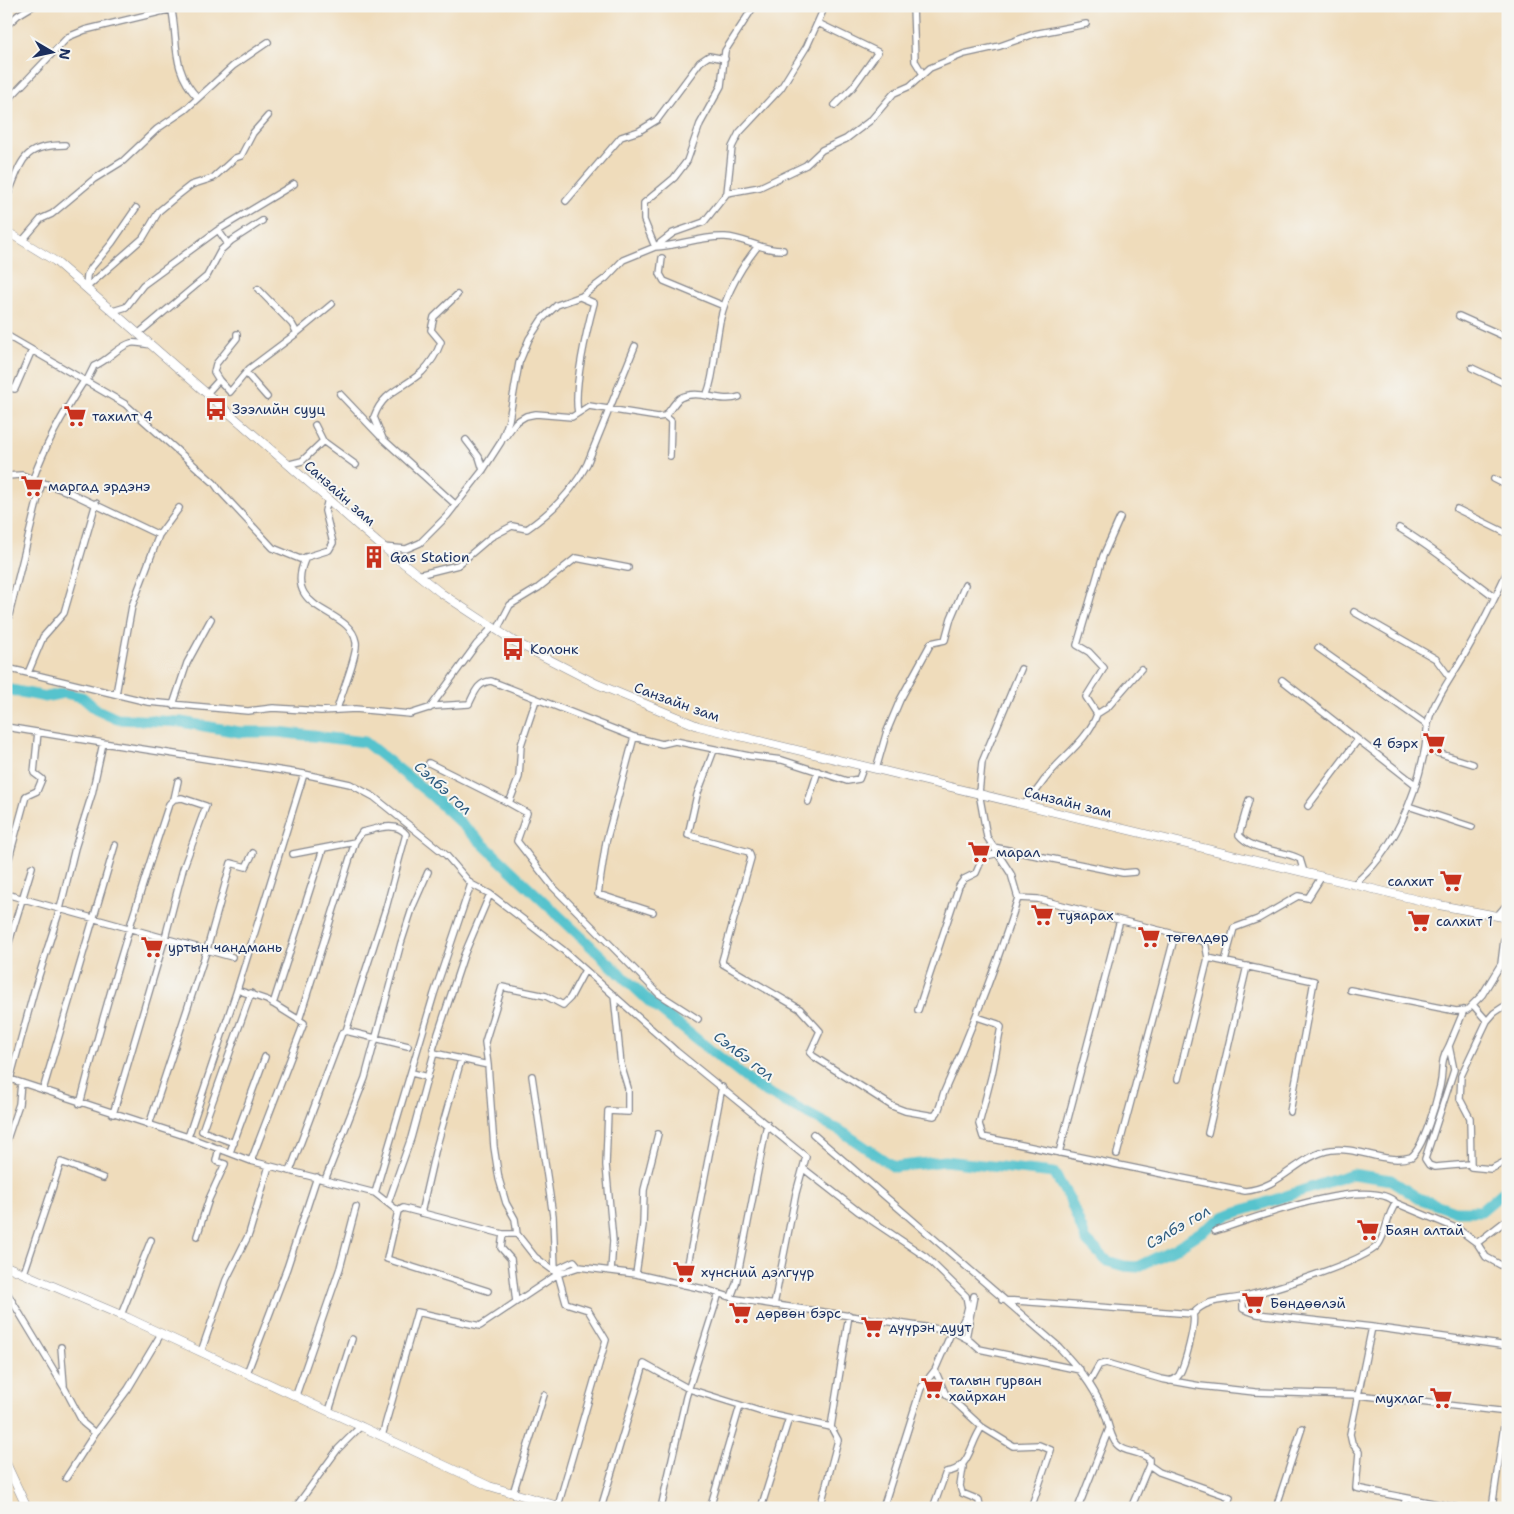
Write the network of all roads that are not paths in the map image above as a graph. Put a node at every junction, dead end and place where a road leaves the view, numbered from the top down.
1 (33, 6) edge
2 (754, 6) edge
3 (825, 6) edge
4 (913, 6) edge
5 (171, 8) edge
6 (818, 23) junction
7 (1086, 24) dead end
8 (6, 26) edge
9 (268, 42) dead end
10 (724, 59) junction
11 (923, 74) junction
12 (198, 98) junction
13 (6, 102) edge
14 (835, 106) dead end
15 (268, 116) dead end
16 (64, 146) dead end
17 (294, 184) dead end
18 (727, 193) junction
19 (6, 199) edge
20 (566, 201) dead end
21 (136, 208) dead end
22 (262, 221) dead end
23 (218, 230) junction
24 (6, 231) edge
25 (23, 240) junction
26 (228, 244) junction
27 (758, 246) junction
28 (655, 247) junction
29 (783, 250) dead end
30 (662, 258) dead end
31 (86, 288) junction
32 (258, 289) dead end
33 (457, 295) dead end
34 (580, 297) junction
35 (332, 304) dead end
36 (724, 306) junction
37 (113, 311) junction
38 (1459, 316) dead end
39 (139, 333) junction
40 (298, 333) junction
41 (237, 334) dead end
42 (6, 335) edge
43 (1508, 338) edge
44 (153, 345) junction
45 (635, 346) dead end
46 (32, 350) junction
47 (1472, 368) dead end
48 (246, 373) junction
49 (219, 380) junction
50 (85, 381) junction
51 (1508, 385) edge
52 (6, 387) edge
53 (208, 392) junction
54 (340, 394) dead end
55 (707, 394) junction
56 (267, 397) dead end
57 (739, 397) dead end
58 (610, 409) junction
59 (578, 413) junction
60 (665, 416) junction
61 (315, 425) dead end
62 (383, 439) junction
63 (466, 440) dead end
64 (323, 441) junction
65 (501, 442) junction
66 (670, 456) dead end
67 (290, 464) junction
68 (356, 465) dead end
69 (484, 470) junction
70 (6, 476) edge
71 (33, 479) junction
72 (1494, 479) dead end
73 (42, 482) junction
74 (1508, 486) edge
75 (328, 499) junction
76 (96, 503) junction
77 (456, 505) junction
78 (179, 508) dead end
79 (1457, 510) dead end
80 (1120, 518) dead end
81 (1399, 528) dead end
82 (1508, 534) edge
83 (159, 535) junction
84 (382, 547) junction
85 (306, 557) junction
86 (628, 568) dead end
87 (1508, 570) edge
88 (418, 575) junction
89 (965, 585) dead end
90 (1495, 597) junction
91 (1354, 612) dead end
92 (210, 619) dead end
93 (6, 627) edge
94 (495, 628) junction
95 (1318, 648) dead end
96 (6, 668) edge
97 (1141, 669) dead end
98 (1021, 670) dead end
99 (28, 673) junction
100 (1450, 678) junction
101 (1282, 680) dead end
102 (116, 694) junction
103 (536, 700) junction
104 (173, 705) junction
105 (429, 708) junction
106 (337, 709) junction
107 (1098, 714) junction
108 (1427, 725) junction
109 (6, 727) edge
110 (38, 732) junction
111 (634, 736) junction
112 (1357, 741) junction
113 (103, 743) junction
114 (1425, 749) junction
115 (714, 750) junction
116 (429, 763) dead end
117 (1473, 764) dead end
118 (864, 766) junction
119 (876, 769) junction
120 (818, 771) junction
121 (304, 774) junction
122 (178, 781) dead end
123 (1416, 785) junction
124 (979, 793) junction
125 (174, 798) junction
126 (1249, 800) dead end
127 (808, 802) dead end
128 (509, 803) junction
129 (1024, 804) junction
130 (1308, 806) dead end
131 (1408, 806) junction
132 (1472, 826) dead end
133 (355, 842) junction
134 (115, 845) dead end
135 (993, 846) junction
136 (323, 849) junction
137 (253, 853) dead end
138 (998, 853) junction
139 (293, 854) dead end
140 (32, 867) dead end
141 (6, 869) edge
142 (428, 872) dead end
143 (1135, 872) dead end
144 (1304, 872) junction
145 (1322, 876) junction
146 (471, 884) junction
147 (1354, 884) junction
148 (6, 894) edge
149 (490, 894) junction
150 (1018, 898) junction
151 (22, 899) junction
152 (1508, 903) edge
153 (60, 909) junction
154 (653, 912) dead end
155 (1497, 916) junction
156 (94, 918) junction
157 (1508, 918) edge
158 (1120, 920) junction
159 (129, 928) junction
160 (1175, 935) junction
161 (165, 938) junction
162 (1504, 940) dead end
163 (207, 949) junction
164 (6, 952) edge
165 (232, 957) dead end
166 (1208, 958) junction
167 (1225, 962) junction
168 (1247, 966) junction
169 (585, 970) junction
170 (237, 990) junction
171 (1350, 990) dead end
172 (251, 992) junction
173 (614, 995) junction
174 (273, 1004) junction
175 (1473, 1005) junction
176 (1508, 1008) edge
177 (918, 1010) dead end
178 (1464, 1010) junction
179 (977, 1017) junction
180 (698, 1019) dead end
181 (299, 1020) junction
182 (1487, 1021) junction
183 (346, 1031) junction
184 (376, 1038) junction
185 (408, 1046) dead end
186 (1449, 1046) junction
187 (434, 1053) junction
188 (265, 1057) dead end
189 (461, 1060) junction
190 (488, 1065) junction
191 (412, 1073) junction
192 (532, 1076) dead end
193 (428, 1077) junction
194 (8, 1079) edge
195 (1178, 1079) dead end
196 (21, 1083) junction
197 (722, 1087) junction
198 (43, 1090) junction
199 (80, 1104) junction
200 (1290, 1112) dead end
201 (112, 1114) junction
202 (768, 1124) junction
203 (149, 1125) junction
204 (1208, 1133) dead end
205 (658, 1134) dead end
206 (813, 1134) dead end
207 (188, 1137) junction
208 (6, 1142) edge
209 (234, 1143) junction
210 (219, 1148) junction
211 (230, 1152) junction
212 (1059, 1153) junction
213 (1117, 1154) dead end
214 (1508, 1160) edge
215 (251, 1161) junction
216 (1470, 1164) junction
217 (270, 1166) junction
218 (804, 1169) junction
219 (290, 1171) junction
220 (316, 1177) junction
221 (103, 1178) dead end
222 (325, 1180) junction
223 (375, 1193) junction
224 (388, 1203) junction
225 (1396, 1203) junction
226 (356, 1207) dead end
227 (398, 1211) junction
228 (421, 1212) junction
229 (1508, 1219) edge
230 (1215, 1231) dead end
231 (503, 1234) junction
232 (517, 1234) junction
233 (197, 1236) dead end
234 (151, 1240) dead end
235 (1477, 1243) junction
236 (6, 1266) edge
237 (1508, 1269) edge
238 (611, 1271) junction
239 (556, 1272) junction
240 (24, 1273) junction
241 (636, 1274) junction
242 (684, 1285) junction
243 (6, 1291) edge
244 (488, 1291) dead end
245 (719, 1293) junction
246 (974, 1296) dead end
247 (1246, 1296) junction
248 (731, 1297) junction
249 (1002, 1300) junction
250 (516, 1302) junction
251 (774, 1304) junction
252 (1193, 1314) junction
253 (121, 1315) junction
254 (848, 1316) junction
255 (1372, 1326) junction
256 (161, 1334) junction
257 (959, 1334) junction
258 (352, 1339) dead end
259 (1508, 1346) edge
260 (60, 1347) dead end
261 (201, 1352) junction
262 (935, 1370) junction
263 (1080, 1370) junction
264 (247, 1374) junction
265 (1090, 1381) junction
266 (1170, 1381) junction
267 (64, 1386) junction
268 (689, 1389) junction
269 (296, 1395) junction
270 (544, 1395) dead end
271 (1358, 1395) junction
272 (740, 1406) junction
273 (329, 1411) junction
274 (1507, 1412) edge
275 (789, 1418) junction
276 (361, 1426) junction
277 (831, 1426) junction
278 (982, 1427) junction
279 (1302, 1428) dead end
280 (1109, 1429) junction
281 (95, 1433) junction
282 (382, 1436) junction
283 (6, 1463) edge
284 (1149, 1465) junction
285 (963, 1467) junction
286 (66, 1478) dead end
287 (513, 1494) junction
288 (1406, 1498) junction
289 (562, 1507) edge
290 (27, 1508) edge
291 (295, 1508) edge
292 (600, 1508) edge
293 (661, 1508) edge
294 (710, 1508) edge
295 (761, 1508) edge
296 (820, 1508) edge
297 (883, 1508) edge
298 (933, 1508) edge
299 (980, 1508) edge
300 (1031, 1508) edge
301 (1078, 1508) edge
302 (1131, 1508) edge
303 (1226, 1508) edge
304 (1276, 1508) edge
305 (1403, 1508) edge
306 (1458, 1508) edge
307 (1492, 1508) edge

1 - 8 street
2 - 10 street
3 - 6 street
4 - 11 street
5 - 12 street
5 - 13 street
6 - 14 street
6 - 18 street
7 - 11 street
9 - 12 street
10 - 20 street
10 - 28 street
11 - 18 street
12 - 25 street
15 - 31 street
16 - 19 street
17 - 23 street
18 - 28 street
21 - 31 street
22 - 26 street
23 - 26 street
23 - 37 street
24 - 25 main road, Санзайн зам
25 - 31 main road, Санзайн зам
26 - 39 street
27 - 28 street
27 - 29 street
27 - 36 street
28 - 34 street
30 - 36 street
31 - 37 main road, Санзайн зам
32 - 40 street
33 - 62 street
34 - 59 street
34 - 65 street
35 - 40 street
36 - 55 street
37 - 39 main road, Санзайн зам
38 - 43 street
39 - 44 main road, Санзайн зам
40 - 48 street
41 - 49 street
42 - 46 street
44 - 50 street
44 - 53 main road, Санзайн зам
45 - 58 street
46 - 50 street
46 - 52 street
47 - 51 street
48 - 49 street
48 - 56 street
49 - 53 street
50 - 71 street
50 - 85 street
53 - 67 main road, Санзайн зам
54 - 62 street
55 - 57 street
55 - 60 street
58 - 59 street
58 - 60 street
58 - 88 street
59 - 65 street
60 - 66 street
61 - 64 street
62 - 77 street
63 - 69 street
64 - 67 street
64 - 68 street
65 - 69 street
67 - 75 main road, Санзайн зам
69 - 77 street
70 - 71 street
71 - 73 street
72 - 74 street
73 - 76 street
73 - 93 street
75 - 84 main road, Санзайн зам
75 - 85 street
76 - 83 street
76 - 99 street
77 - 84 street
78 - 83 street
79 - 82 street
80 - 107 street
81 - 90 street
83 - 102 street
84 - 88 main road, Санзайн зам
85 - 106 street
86 - 94 street
87 - 90 street
88 - 94 main road, Санзайн зам
89 - 119 street
90 - 100 street
91 - 100 street
92 - 104 street
94 - 105 street
94 - 118 main road, Санзайн зам
95 - 108 street
96 - 99 street
97 - 107 street
98 - 124 street
99 - 102 street
100 - 108 street
101 - 112 street
102 - 104 street
103 - 105 street
103 - 111 street
103 - 128 street
104 - 106 street
105 - 106 street
107 - 129 street
108 - 114 street
109 - 110 street
110 - 113 street
110 - 141 street
111 - 115 street
111 - 154 street
112 - 123 street
112 - 130 street
113 - 121 street
113 - 153 street
114 - 117 street
114 - 123 street
115 - 120 street
115 - 179 street
116 - 128 street
118 - 119 main road, Санзайн зам
118 - 120 street
119 - 124 main road, Санзайн зам
120 - 127 street
121 - 146 street
121 - 170 street
122 - 125 street
123 - 131 street
124 - 129 main road, Санзайн зам
124 - 135 street
125 - 159 street
125 - 161 street
126 - 144 street
128 - 180 street
129 - 144 main road, Санзайн зам
131 - 132 street
131 - 147 street
133 - 136 street
133 - 181 street
133 - 183 street
134 - 156 street
135 - 138 street
135 - 143 street
136 - 139 street
136 - 174 street
137 - 163 street
138 - 150 street
138 - 177 street
140 - 151 street
142 - 184 street
144 - 145 main road, Санзайн зам
145 - 147 main road, Санзайн зам
145 - 167 street
146 - 149 street
146 - 191 street
147 - 155 main road, Санзайн зам
148 - 151 street
149 - 169 street
149 - 187 street
150 - 158 street
150 - 179 street
151 - 153 street
151 - 164 street
152 - 155 street
153 - 156 street
153 - 194 street
155 - 157 main road, Санзайн зам
156 - 159 street
156 - 198 street
158 - 160 street
158 - 212 street
159 - 161 street
159 - 199 street
160 - 166 street
160 - 213 street
161 - 163 street
161 - 201 street
162 - 175 street
163 - 165 street
163 - 203 street
166 - 167 street
166 - 195 street
167 - 168 street
168 - 200 street
168 - 204 street
169 - 173 street
169 - 190 street
170 - 172 street
170 - 207 street
171 - 178 street
172 - 174 street
172 - 209 street
173 - 197 street
173 - 238 street
174 - 181 street
175 - 178 street
175 - 182 street
176 - 182 street
178 - 186 street
179 - 212 street
181 - 215 street
182 - 216 street
183 - 184 street
183 - 219 street
184 - 185 street
184 - 222 street
186 - 212 street
186 - 216 street
187 - 189 street
187 - 193 street
188 - 209 street
189 - 190 street
189 - 228 street
190 - 232 street
191 - 193 street
191 - 223 street
192 - 239 street
193 - 224 street
194 - 196 street
196 - 198 street
196 - 208 street
197 - 202 street
197 - 242 street
198 - 199 street
199 - 201 street
201 - 203 street
202 - 218 street
202 - 248 street
203 - 207 street
205 - 241 street
206 - 249 street
207 - 210 street
209 - 211 street
210 - 211 street
210 - 233 street
211 - 215 street
214 - 216 street
215 - 217 street
217 - 219 street
217 - 261 street
218 - 251 street
218 - 257 street
219 - 220 street
220 - 222 street
220 - 264 street
221 - 240 street
222 - 223 street
223 - 224 street
224 - 227 street
225 - 230 street
225 - 235 street
225 - 247 street
226 - 269 street
227 - 228 street
227 - 244 street
228 - 231 street
229 - 235 street
231 - 232 street
231 - 250 street
232 - 239 street
234 - 253 street
235 - 237 street
236 - 240 main road
238 - 239 street
238 - 241 street
239 - 250 street
239 - 289 street
240 - 253 main road
241 - 242 street
242 - 245 street
243 - 267 street
245 - 248 street
245 - 268 street
246 - 257 street
247 - 252 street
247 - 255 street
248 - 251 street
249 - 252 street
249 - 263 street
250 - 282 street
251 - 254 street
252 - 266 street
253 - 256 main road
254 - 257 street
254 - 277 street
255 - 259 street
255 - 271 street
256 - 261 main road
256 - 281 street
257 - 262 street
257 - 263 street
258 - 273 street
260 - 267 street
261 - 264 main road
262 - 278 street
262 - 297 street
263 - 265 street
264 - 269 main road
265 - 266 street
265 - 280 street
266 - 271 street
267 - 281 street
268 - 272 street
268 - 292 street
268 - 293 street
269 - 273 main road
270 - 287 street
271 - 274 street
271 - 288 street
272 - 275 street
272 - 294 street
273 - 276 main road
274 - 307 street
275 - 277 street
275 - 295 street
276 - 282 main road
276 - 291 street
277 - 296 street
278 - 285 street
278 - 300 street
279 - 304 street
280 - 284 street
280 - 301 street
281 - 286 street
282 - 287 main road
283 - 290 main road
284 - 302 street
284 - 303 street
285 - 298 street
285 - 299 street
287 - 289 main road
288 - 305 street
288 - 306 street

